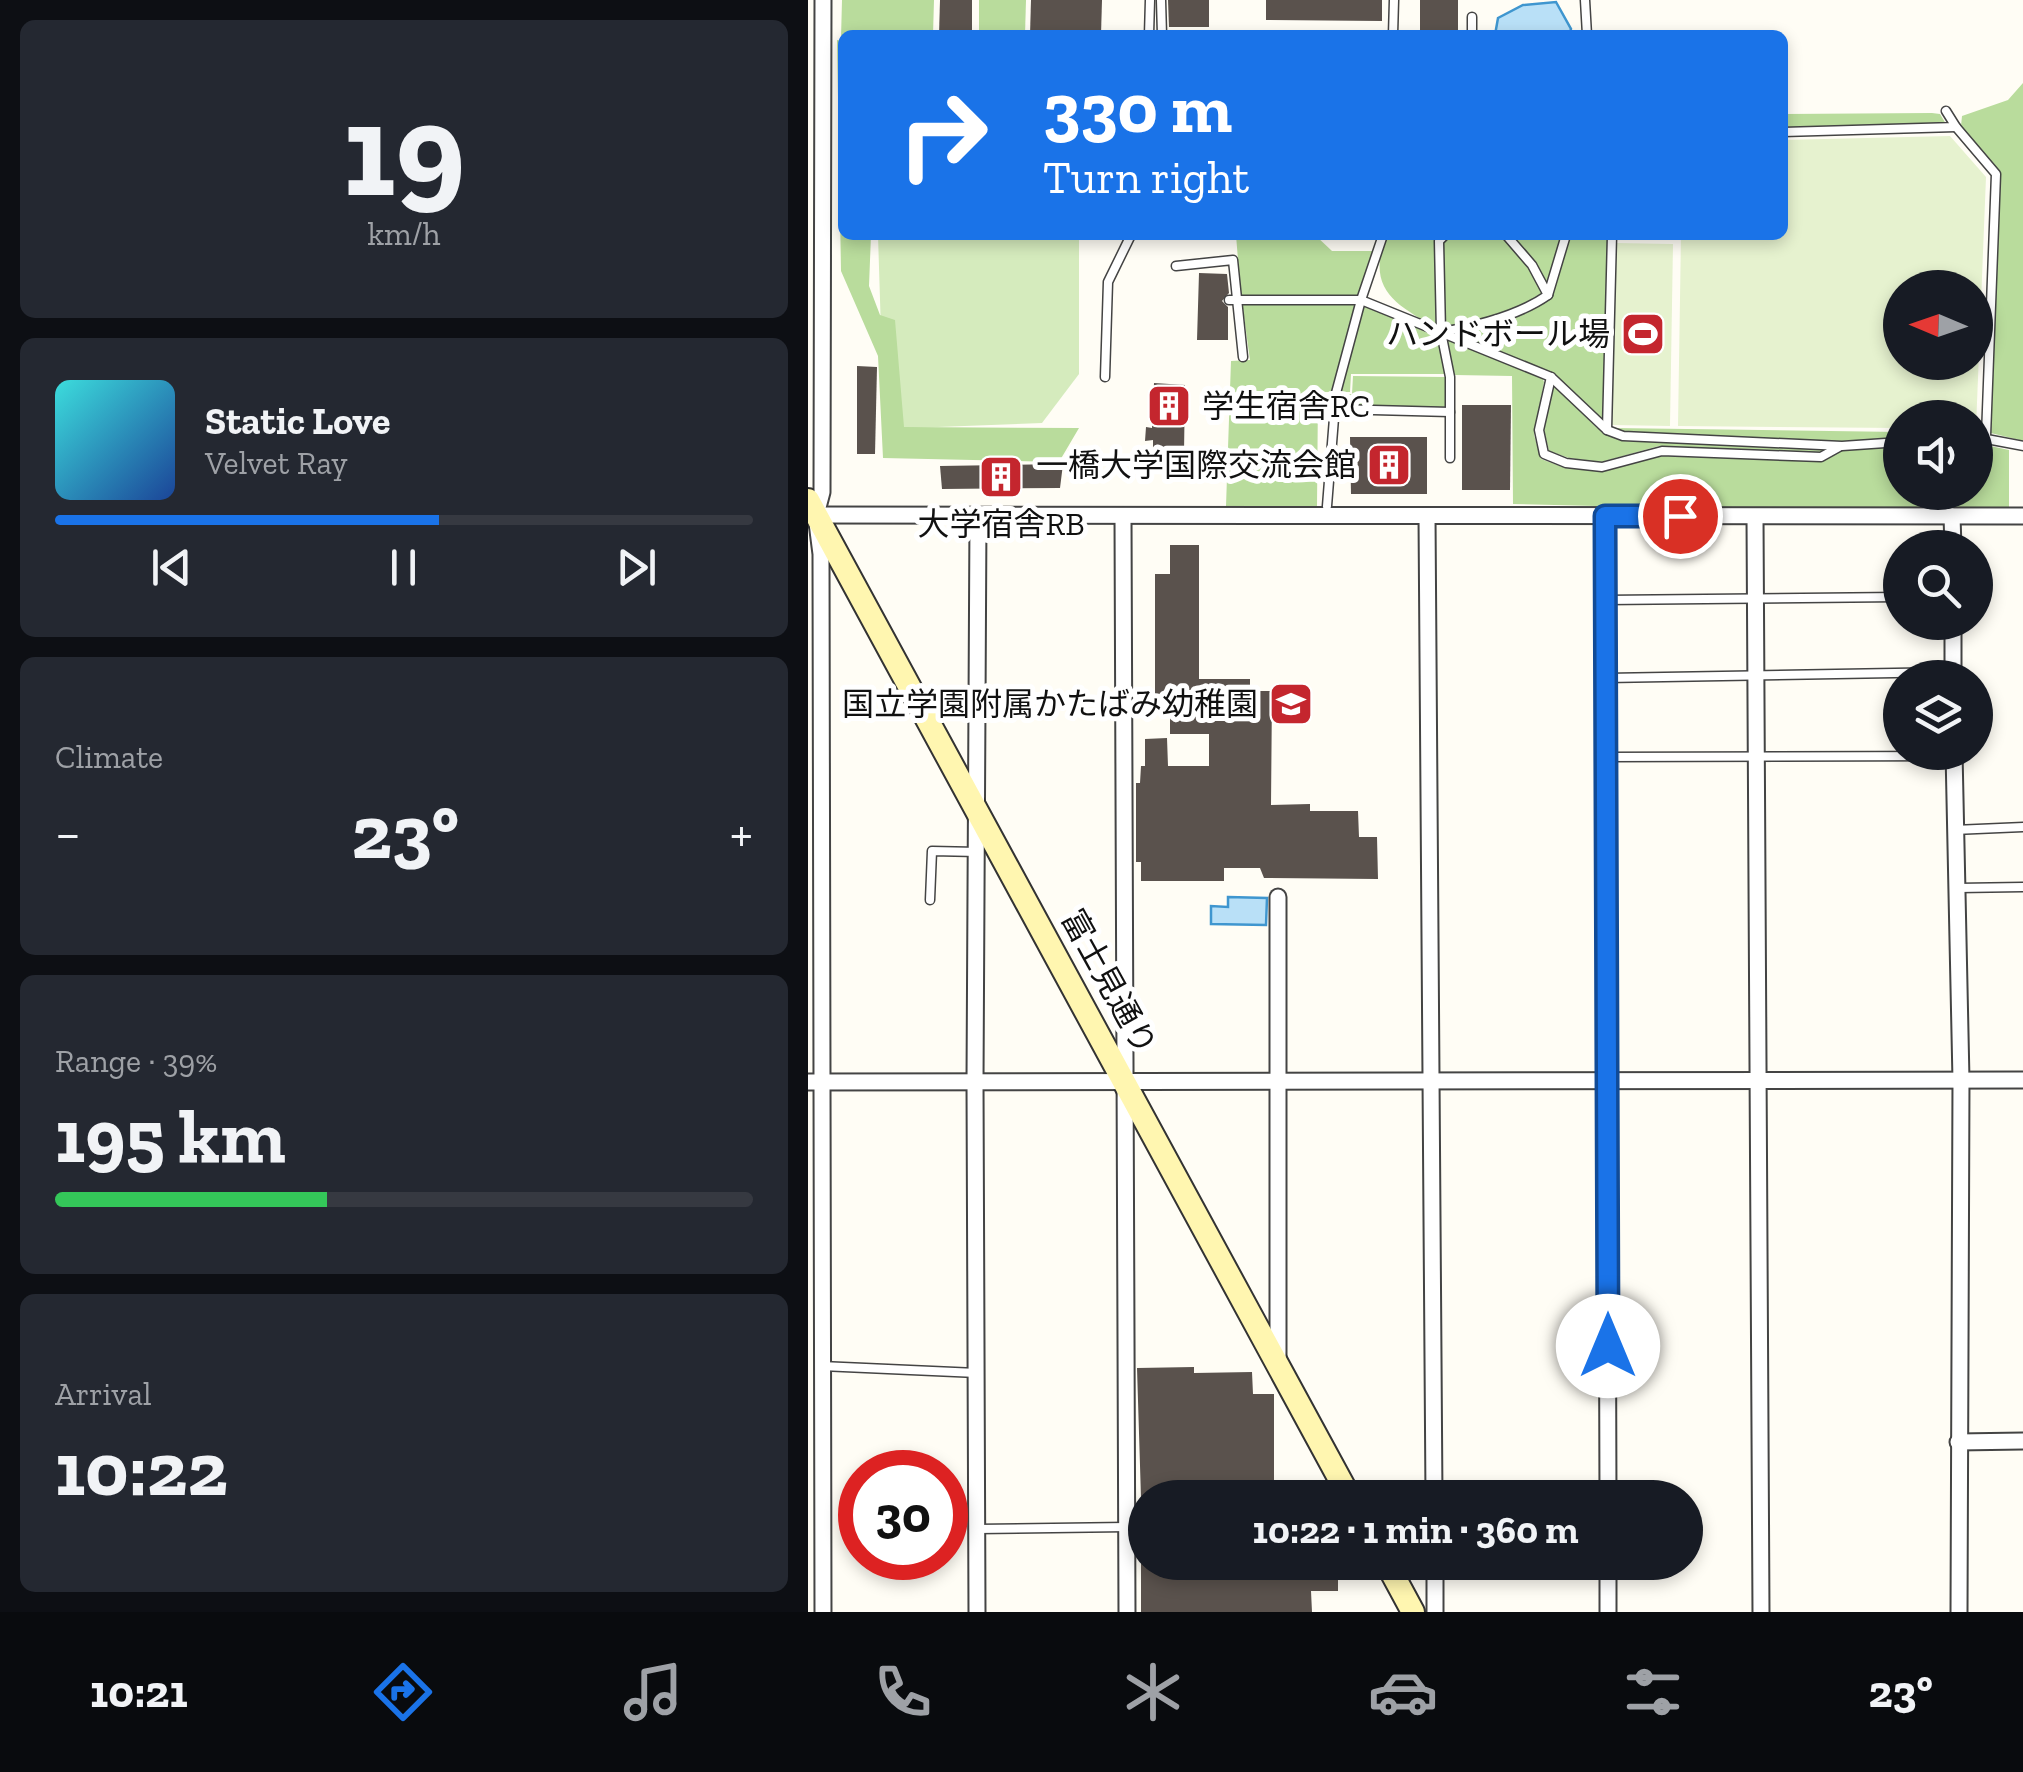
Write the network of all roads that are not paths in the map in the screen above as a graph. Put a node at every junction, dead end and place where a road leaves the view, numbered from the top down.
1 (823, 0) edge
2 (1150, 0) edge
3 (1162, 0) edge
4 (1394, 0) edge
5 (1586, 0) edge
6 (1472, 17) dead end
7 (1149, 30) edge
8 (1162, 30) edge
9 (1393, 30) edge
10 (1472, 30) edge
11 (1587, 30) edge
12 (1946, 111) dead end
13 (1956, 127) junction
14 (1788, 132) edge
15 (1129, 240) edge
16 (1381, 240) edge
17 (1440, 240) edge
18 (1510, 240) edge
19 (1564, 240) edge
20 (1612, 240) edge
21 (1176, 266) dead end
22 (1548, 295) junction
23 (1233, 300) junction
24 (1361, 300) junction
25 (1441, 332) junction
26 (1243, 357) dead end
27 (1105, 377) dead end
28 (1551, 377) junction
29 (1983, 400) edge
30 (1335, 409) junction
31 (1450, 412) junction
32 (1607, 430) junction
33 (1993, 440) edge
34 (1883, 443) edge
35 (1842, 446) junction
36 (2024, 446) edge
37 (1450, 458) dead end
38 (1327, 506) dead end
39 (811, 510) edge
40 (978, 516) junction
41 (1123, 516) junction
42 (1428, 516) junction
43 (1605, 516) junction
44 (1756, 516) junction
45 (1952, 516) junction
46 (2024, 516) edge
47 (1952, 530) edge
48 (1756, 598) junction
49 (1883, 598) edge
50 (1606, 600) junction
51 (1883, 675) edge
52 (1756, 676) junction
53 (1606, 678) junction
54 (1883, 755) edge
55 (1606, 757) junction
56 (1756, 757) junction
57 (1954, 770) edge
58 (978, 810) junction
59 (2024, 827) edge
60 (1954, 830) junction
61 (978, 852) junction
62 (2024, 887) edge
63 (1955, 888) junction
64 (1278, 897) dead end
65 (930, 900) dead end
66 (1608, 1080) junction
67 (1760, 1080) junction
68 (1961, 1080) junction
69 (2024, 1080) edge
70 (1432, 1081) junction
71 (814, 1082) edge
72 (975, 1082) junction
73 (1126, 1082) junction
74 (1278, 1082) junction
75 (1278, 1364) junction
76 (822, 1366) junction
77 (978, 1373) junction
78 (2024, 1441) edge
79 (1958, 1442) junction
80 (1340, 1480) edge
81 (1434, 1480) edge
82 (1608, 1480) edge
83 (1127, 1527) junction
84 (978, 1529) junction
85 (1396, 1580) edge
86 (1434, 1580) edge
87 (1608, 1580) edge
88 (823, 1612) edge
89 (978, 1612) edge
90 (1128, 1612) edge
91 (1413, 1612) edge
92 (1435, 1612) edge
93 (1608, 1612) edge
94 (1761, 1612) edge
95 (1958, 1612) edge

1 - 39 street
2 - 7 lane
3 - 8 lane
4 - 9 lane
5 - 11 lane
6 - 10 lane
12 - 13 lane
13 - 14 lane
13 - 29 lane
15 - 27 lane
16 - 24 lane
17 - 25 lane
18 - 22 lane
19 - 22 lane
20 - 32 lane
21 - 23 lane
22 - 25 lane
23 - 24 lane
23 - 26 lane
24 - 25 lane
24 - 30 lane
25 - 28 lane
25 - 31 lane
28 - 32 lane
28 - 35 lane
30 - 31 lane
30 - 38 lane
31 - 37 lane
32 - 35 lane
33 - 36 lane
34 - 35 lane
39 - 40 street
39 - 58 street, 富士見通り
39 - 71 street
40 - 41 street
40 - 58 street
41 - 42 street
41 - 73 street
42 - 43 street
42 - 70 street
43 - 44 street
43 - 50 street
44 - 45 street
44 - 48 street
45 - 46 street
45 - 47 street
48 - 49 lane
48 - 50 lane
48 - 52 street
50 - 53 street
51 - 52 lane
52 - 53 lane
52 - 56 street
53 - 55 street
54 - 56 lane
55 - 56 lane
55 - 66 street
56 - 67 street
57 - 60 street
58 - 61 street
58 - 73 street, 富士見通り
59 - 60 lane
60 - 63 street
61 - 65 lane
61 - 72 street
62 - 63 lane
63 - 68 street
64 - 74 street
66 - 67 street
66 - 70 street
66 - 82 street
67 - 68 street
67 - 94 street
68 - 69 street
68 - 79 street
70 - 74 street
70 - 81 street
71 - 72 street
71 - 76 street
72 - 73 street
72 - 77 street
73 - 74 street
73 - 75 street, 富士見通り
73 - 83 street
74 - 75 street
75 - 80 street, 富士見通り
76 - 77 lane
76 - 88 street
77 - 84 street
78 - 79 street
79 - 95 street
83 - 84 lane
83 - 90 street
84 - 89 street
85 - 91 street
86 - 92 street
87 - 93 street

